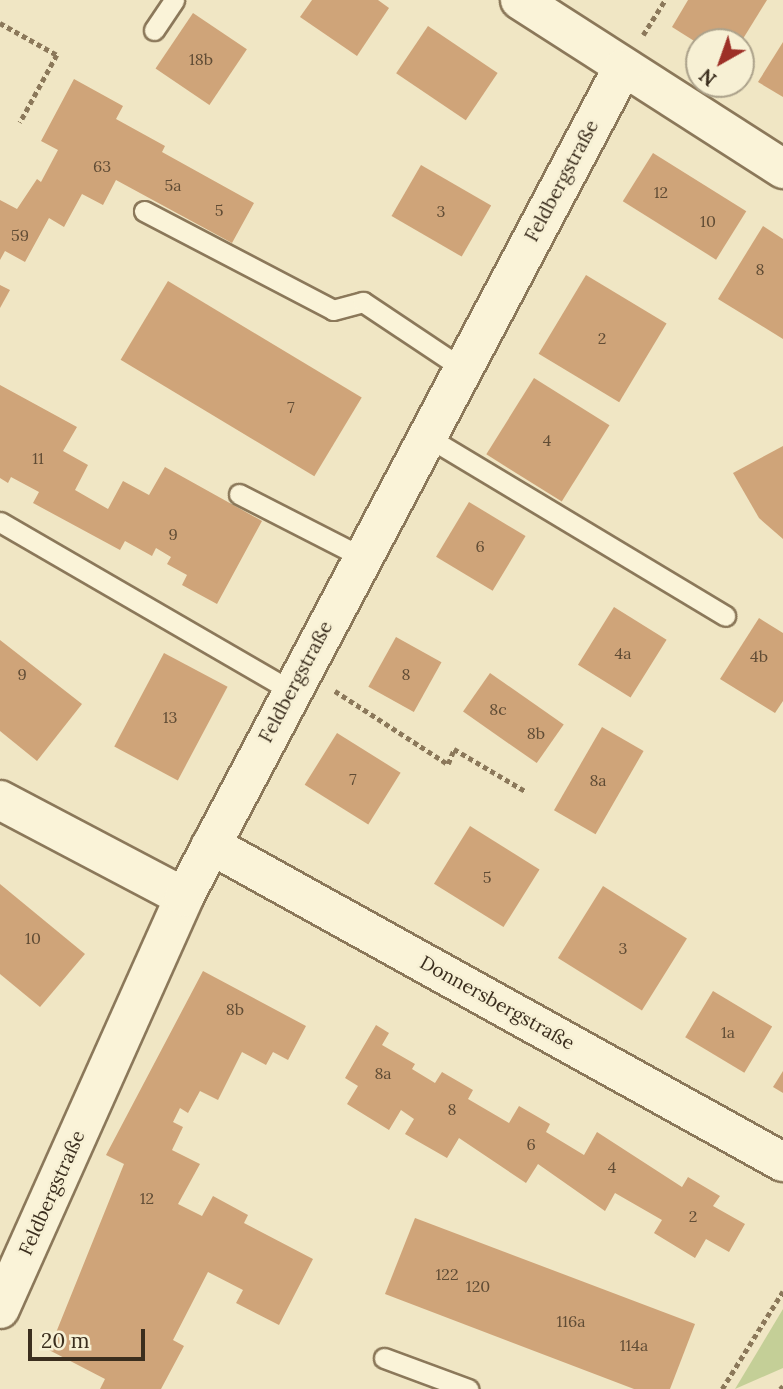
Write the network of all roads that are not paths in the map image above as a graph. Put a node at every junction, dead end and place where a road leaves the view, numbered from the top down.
1 (174, 0) edge
2 (520, 0) edge
3 (153, 30) dead end
4 (622, 69) junction
5 (783, 169) edge
6 (144, 211) dead end
7 (462, 368) junction
8 (426, 436) junction
9 (239, 494) dead end
10 (0, 522) edge
11 (362, 557) junction
12 (725, 616) dead end
13 (296, 681) junction
14 (0, 800) edge
15 (211, 845) junction
16 (184, 897) junction
17 (783, 1162) edge
18 (0, 1309) edge
19 (384, 1358) dead end
20 (468, 1389) edge

1 - 3 lane
2 - 4 street
4 - 5 street
4 - 7 street, Feldbergstraße
6 - 7 lane
7 - 8 street, Feldbergstraße
8 - 11 street, Feldbergstraße
8 - 12 lane
9 - 11 lane
10 - 13 lane
11 - 13 street, Feldbergstraße
13 - 15 street, Feldbergstraße
14 - 16 street
15 - 16 street, Feldbergstraße
15 - 17 street, Donnersbergstraße
16 - 18 street, Feldbergstraße
19 - 20 lane

